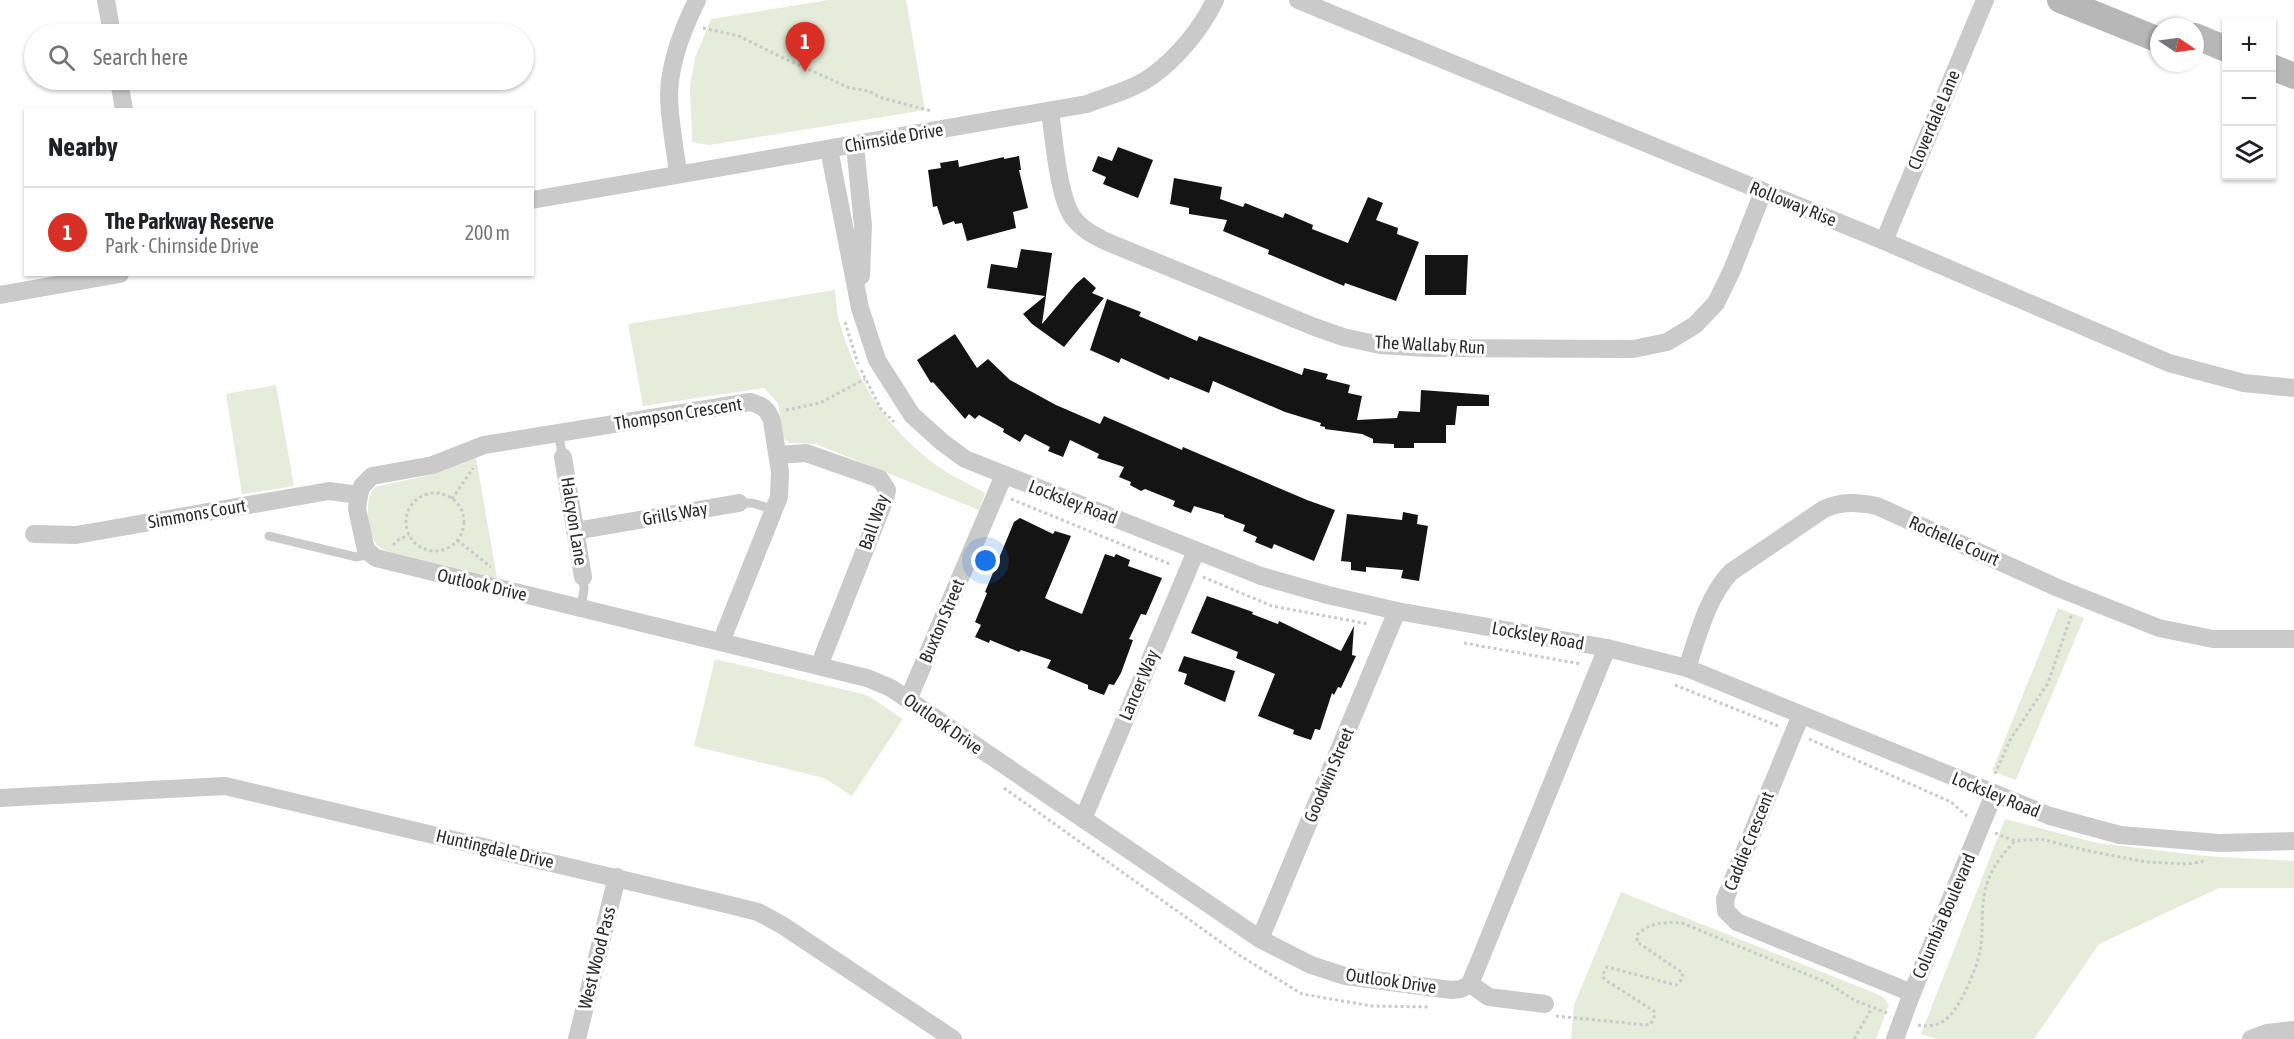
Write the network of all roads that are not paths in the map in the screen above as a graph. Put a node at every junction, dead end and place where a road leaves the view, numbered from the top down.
1 (106, 0) edge
2 (697, 0) edge
3 (1215, 0) edge
4 (1298, 0) edge
5 (1985, 0) edge
6 (2060, 0) edge
7 (2107, 0) edge
8 (2151, 18) edge
9 (110, 24) edge
10 (2150, 36) edge
11 (2204, 40) edge
12 (2222, 47) edge
13 (2204, 58) edge
14 (2222, 65) edge
15 (2276, 69) edge
16 (2294, 76) edge
17 (2276, 88) edge
18 (121, 90) edge
19 (2294, 95) edge
20 (124, 108) edge
21 (1050, 111) junction
22 (855, 145) junction
23 (829, 149) junction
24 (678, 173) junction
25 (1763, 192) junction
26 (534, 200) edge
27 (1884, 241) junction
28 (109, 276) edge
29 (0, 295) edge
30 (852, 312) junction
31 (2294, 388) edge
32 (558, 432) junction
33 (778, 455) junction
34 (563, 457) joint
35 (1004, 476) junction
36 (359, 495) junction
37 (740, 503) joint
38 (775, 510) junction
39 (575, 531) junction
40 (34, 534) dead end
41 (269, 536) dead end
42 (1196, 551) junction
43 (370, 554) junction
44 (583, 577) joint
45 (581, 609) junction
46 (1397, 611) junction
47 (2294, 639) edge
48 (722, 642) junction
49 (1607, 648) junction
50 (819, 666) junction
51 (1687, 668) junction
52 (908, 700) junction
53 (1801, 715) junction
54 (1994, 795) junction
55 (0, 798) edge
56 (1083, 819) junction
57 (2294, 841) edge
58 (616, 878) junction
59 (1260, 939) junction
60 (1470, 984) junction
61 (1912, 993) junction
62 (1545, 1004) dead end
63 (2294, 1030) edge
64 (577, 1039) edge
65 (952, 1039) edge
66 (1895, 1039) edge
67 (2251, 1039) edge

1 - 9 street
2 - 24 street
3 - 21 street, Chirnside Drive
4 - 25 street, Rolloway Rise
5 - 27 street, Cloverdale Lane
6 - 10 main road
7 - 8 main road
11 - 12 main road
13 - 14 main road
15 - 16 main road
17 - 19 main road
18 - 20 street
21 - 22 street, Chirnside Drive
21 - 25 street, The Wallaby Run
22 - 23 street, Chirnside Drive
22 - 30 street, Locksley Road
23 - 24 street, Chirnside Drive
23 - 30 street, Locksley Road
24 - 26 street, Chirnside Drive
25 - 27 street, Rolloway Rise
27 - 31 street, Rolloway Rise
28 - 29 street
30 - 35 street, Locksley Road
32 - 33 street, Thompson Crescent
32 - 34 lane, Halcyon Lane
32 - 36 street, Thompson Crescent
33 - 38 street, Thompson Crescent
33 - 50 street, Ball Way
34 - 39 street, Halcyon Lane
35 - 42 street, Locksley Road
35 - 52 street, Buxton Street
36 - 40 street, Simmons Court
36 - 43 street
37 - 38 lane, Grills Way
37 - 39 street, Grills Way
38 - 48 street, Thompson Crescent
39 - 44 street, Halcyon Lane
41 - 43 lane, Outlook Drive
42 - 46 street, Locksley Road
42 - 56 street, Lancer Way
43 - 45 street, Outlook Drive
44 - 45 lane, Halcyon Lane
45 - 48 street, Outlook Drive
46 - 49 street, Locksley Road
46 - 59 street, Goodwin Street
47 - 51 street, Rochelle Court
48 - 50 street, Outlook Drive
49 - 51 street, Locksley Road
49 - 60 street
50 - 52 street, Outlook Drive
51 - 53 street, Locksley Road
52 - 56 street, Outlook Drive
53 - 54 street, Locksley Road
53 - 61 street, Caddie Crescent
54 - 57 street, Locksley Road
54 - 61 street, Columbia Boulevard
55 - 58 street, Huntingdale Drive
56 - 59 street, Outlook Drive
58 - 64 street, West Wood Pass
58 - 65 street, Huntingdale Drive
59 - 60 street, Outlook Drive
60 - 62 street
61 - 66 street, Columbia Boulevard
63 - 67 street

